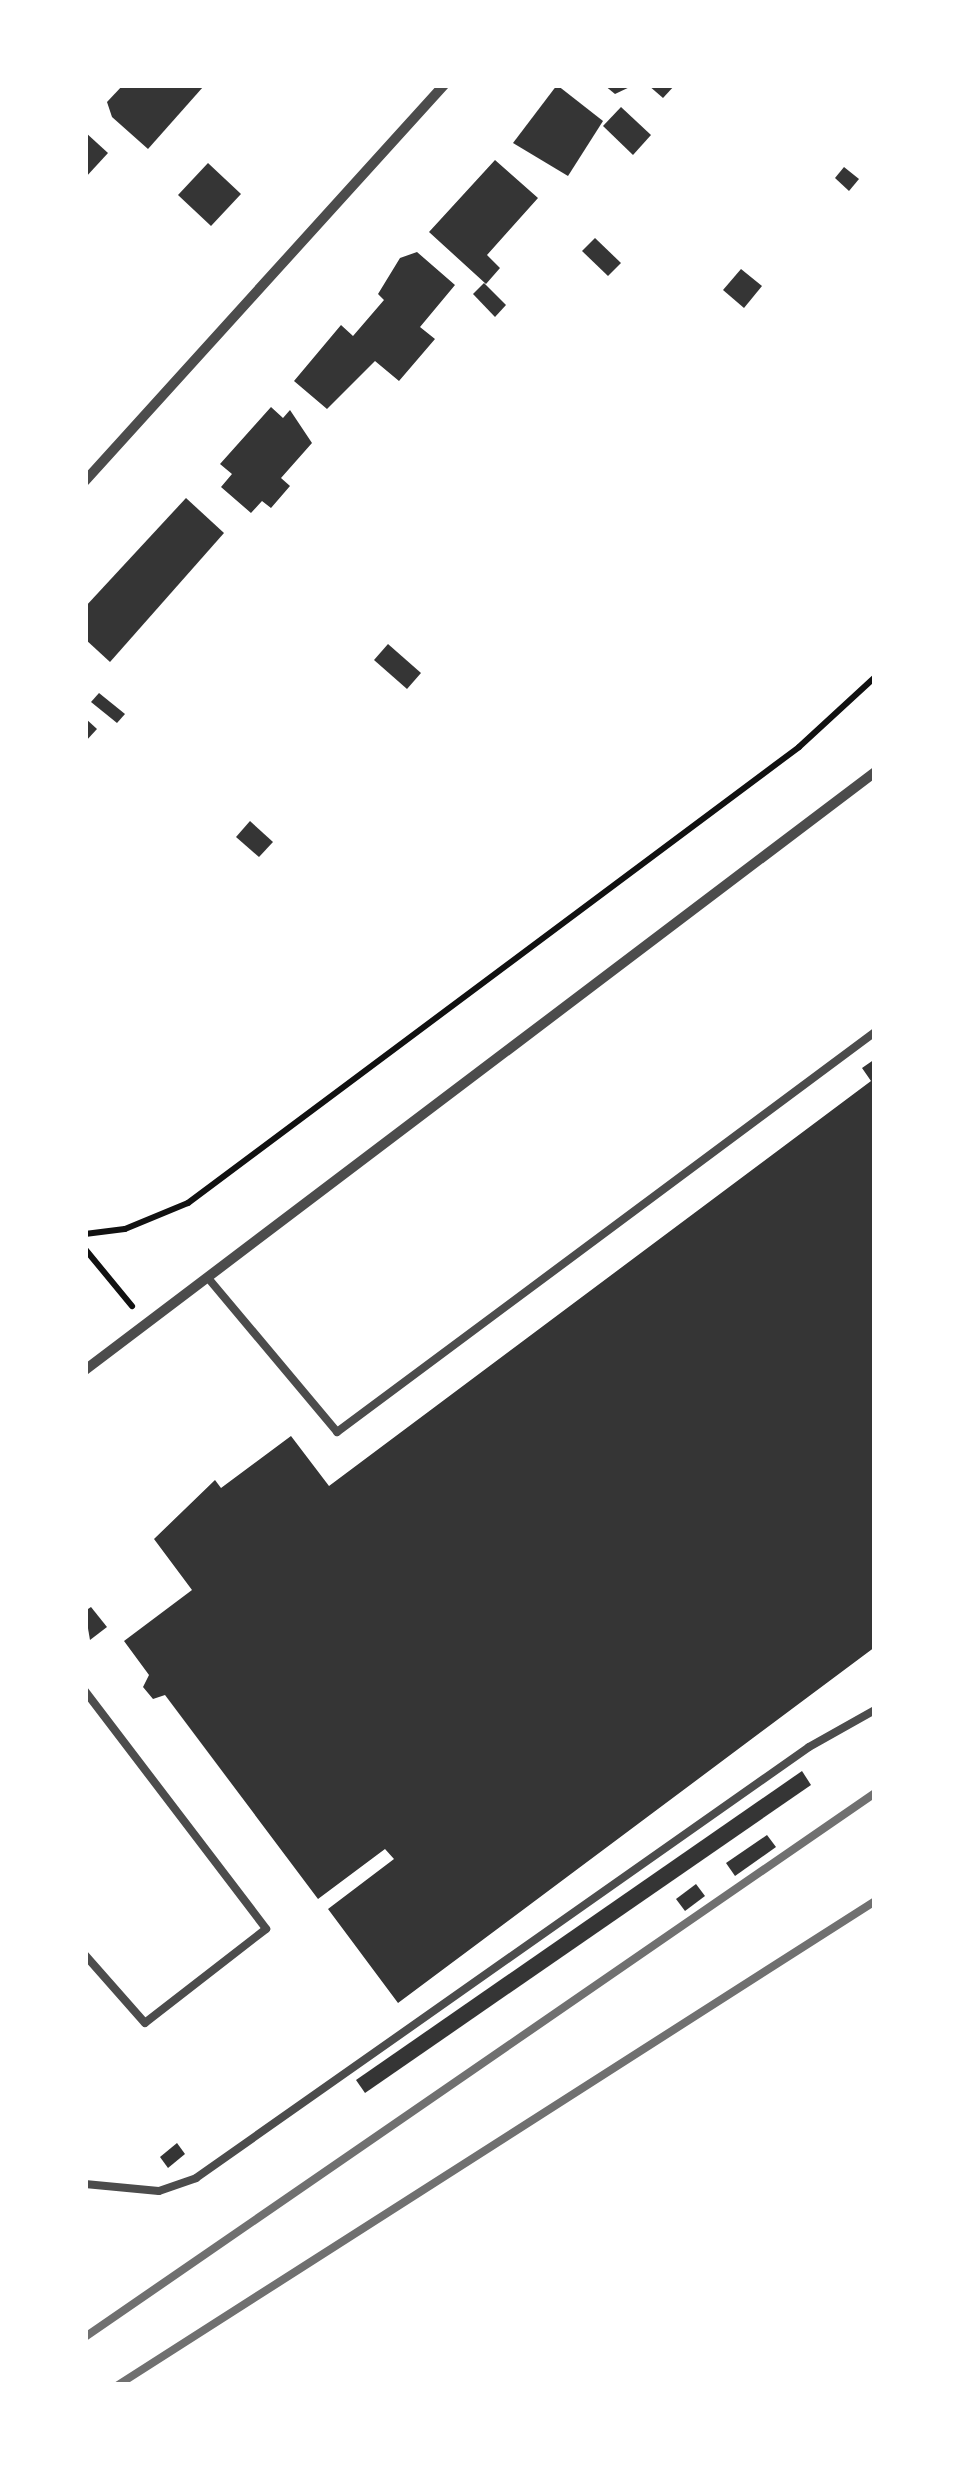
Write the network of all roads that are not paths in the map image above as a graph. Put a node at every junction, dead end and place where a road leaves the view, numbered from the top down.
1 (444, 85) edge
2 (85, 482) edge
3 (875, 772) edge
4 (875, 1032) edge
5 (208, 1278) junction
6 (85, 1370) edge
7 (85, 1691) edge
8 (875, 1710) edge
9 (85, 1955) edge
10 (85, 2184) edge

1 - 2 street
3 - 5 street
4 - 5 lane
5 - 6 street
7 - 9 lane
8 - 10 lane

